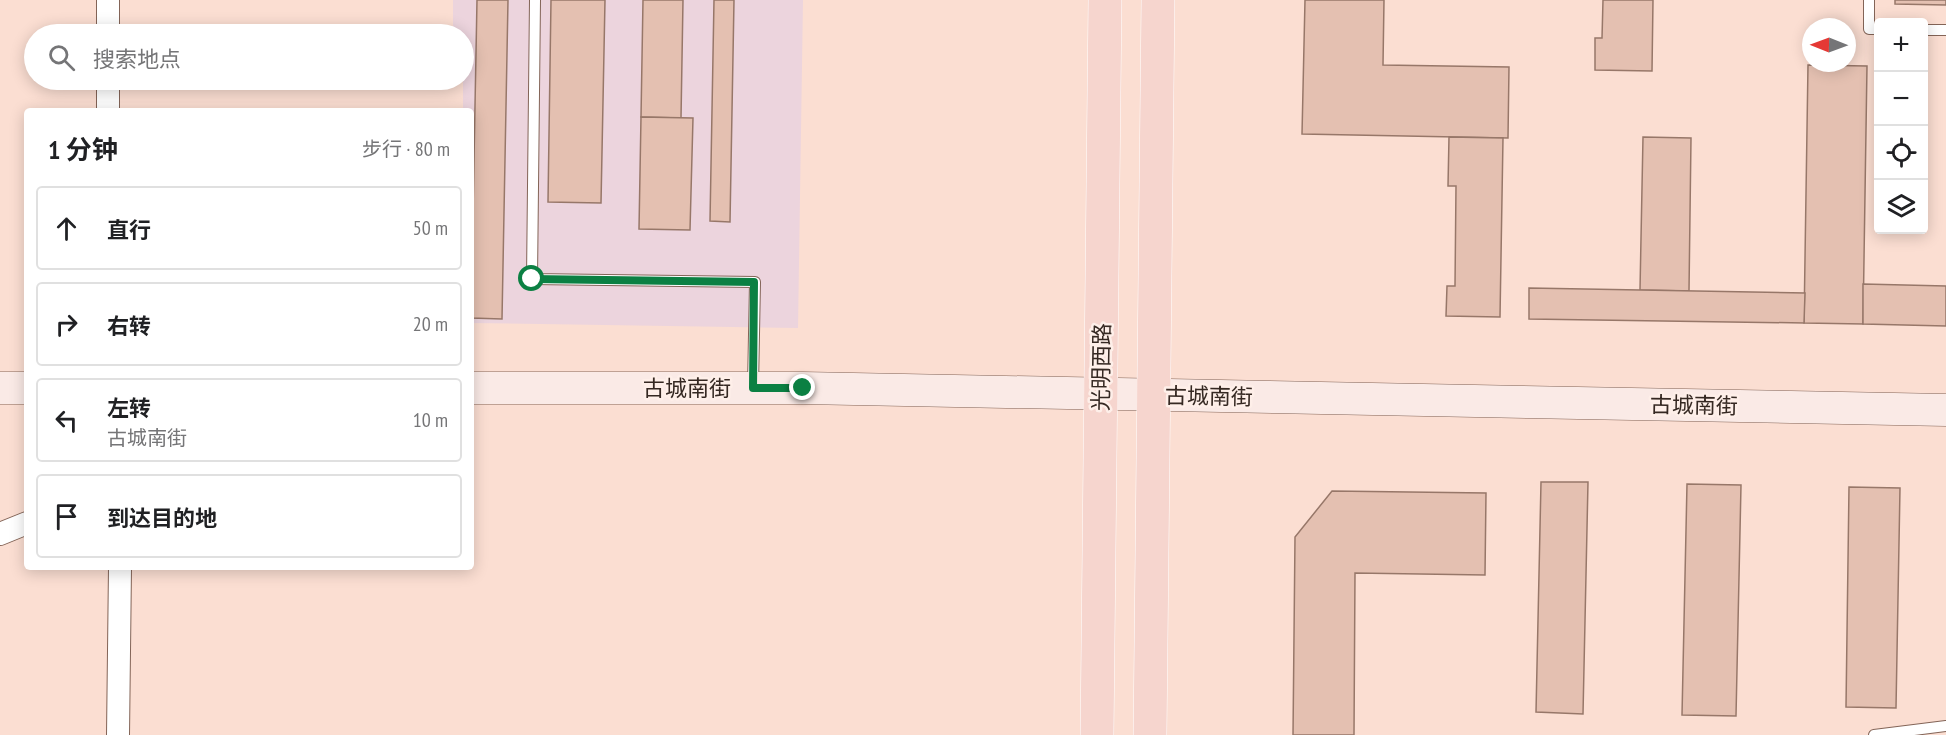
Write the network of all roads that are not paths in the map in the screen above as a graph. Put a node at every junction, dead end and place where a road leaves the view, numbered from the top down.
1 (108, 0) edge
2 (535, 0) edge
3 (1105, 0) edge
4 (1158, 0) edge
5 (1869, 0) edge
6 (108, 24) edge
7 (1874, 29) edge
8 (1928, 30) edge
9 (1946, 30) edge
10 (108, 90) edge
11 (108, 108) edge
12 (0, 388) edge
13 (24, 388) edge
14 (474, 388) edge
15 (753, 388) junction
16 (1101, 394) junction
17 (1153, 394) junction
18 (1946, 410) edge
19 (24, 524) edge
20 (0, 534) edge
21 (120, 570) edge
22 (1946, 726) edge
23 (1917, 732) edge
24 (118, 735) edge
25 (1097, 735) edge
26 (1150, 735) edge
27 (1874, 735) edge

1 - 6 street
2 - 15 lane
3 - 16 main road, 光明西路
4 - 17 main road
5 - 7 lane
8 - 9 lane
10 - 11 street
12 - 13 street
14 - 15 street, 古城南街
15 - 16 street, 古城南街
16 - 17 street, 古城南街
16 - 25 main road, 光明西路
17 - 18 street, 古城南街
17 - 26 main road
19 - 20 street
21 - 24 street
22 - 23 lane
23 - 27 lane

